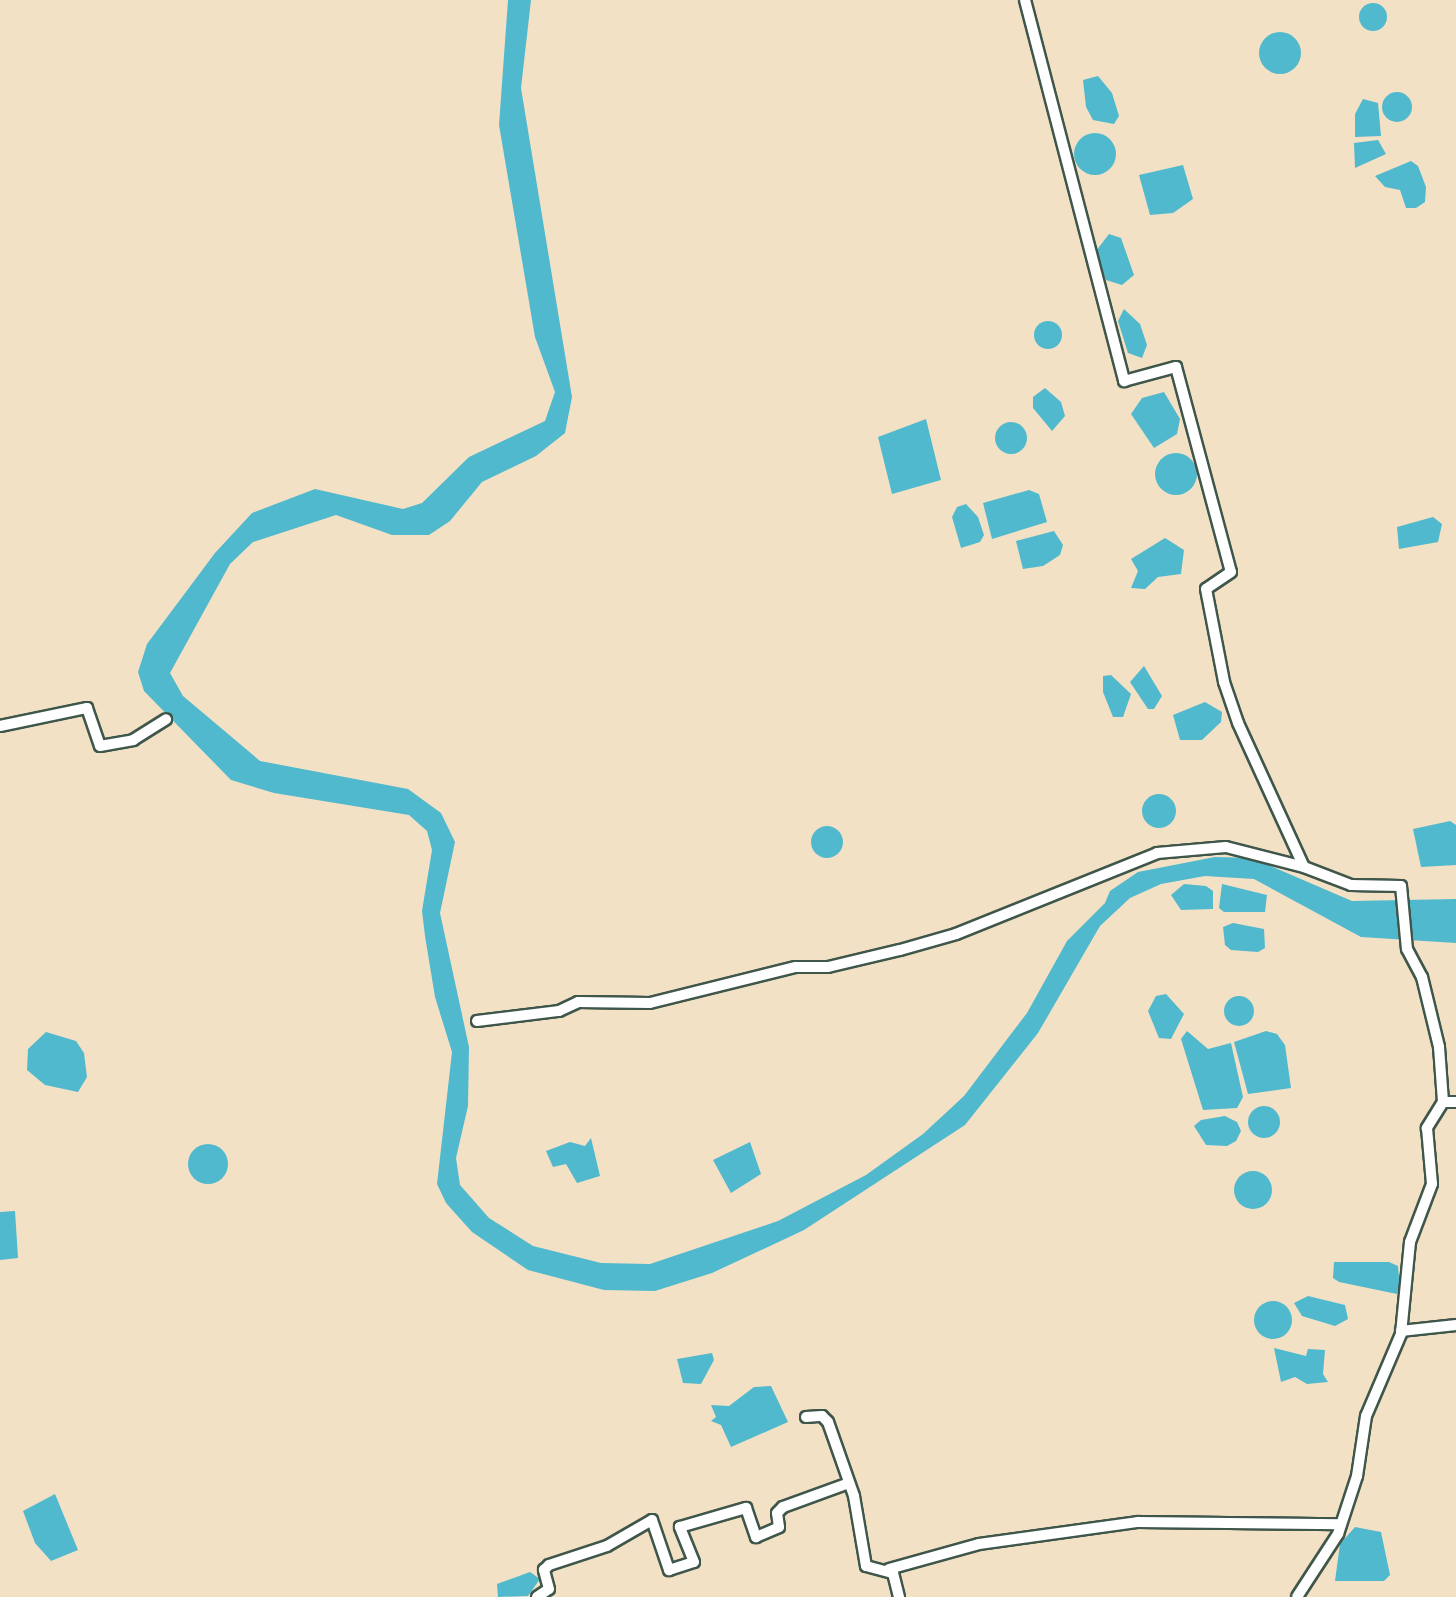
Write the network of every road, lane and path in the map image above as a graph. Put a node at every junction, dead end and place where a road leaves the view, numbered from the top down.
1 (1025, 0) edge
2 (166, 719) dead end
3 (0, 726) edge
4 (1304, 867) junction
5 (477, 1021) dead end
6 (1443, 1102) junction
7 (1456, 1102) edge
8 (1456, 1325) edge
9 (1401, 1331) junction
10 (806, 1417) dead end
11 (849, 1483) junction
12 (1341, 1524) junction
13 (889, 1569) junction
14 (537, 1597) edge
15 (899, 1597) edge
16 (1297, 1597) edge

1 - 4 street
2 - 3 street
4 - 5 street
4 - 6 street
6 - 7 street
6 - 9 street
8 - 9 street
9 - 12 street
10 - 11 street
11 - 13 street
11 - 14 street
12 - 13 street
12 - 16 street
13 - 15 street

